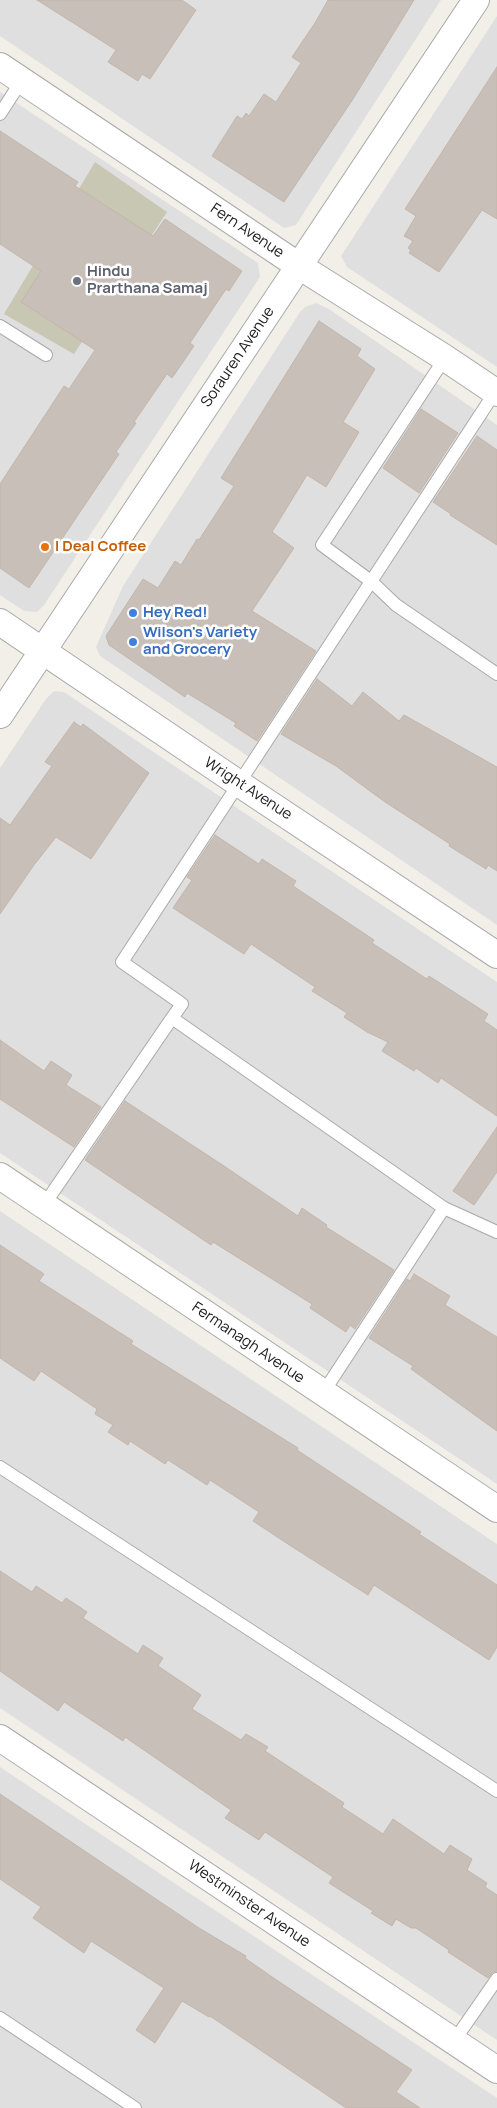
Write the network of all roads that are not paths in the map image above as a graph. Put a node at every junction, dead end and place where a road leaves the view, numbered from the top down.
1 (476, 0) edge
2 (0, 66) edge
3 (22, 80) junction
4 (0, 114) edge
5 (299, 266) junction
6 (0, 326) edge
7 (46, 355) dead end
8 (444, 358) junction
9 (496, 391) edge
10 (372, 582) junction
11 (0, 622) edge
12 (42, 651) junction
13 (497, 674) edge
14 (0, 715) edge
15 (238, 783) junction
16 (497, 955) edge
17 (172, 1018) junction
18 (0, 1176) edge
19 (44, 1205) junction
20 (444, 1208) junction
21 (497, 1232) edge
22 (323, 1393) junction
23 (0, 1467) edge
24 (497, 1510) edge
25 (0, 1738) edge
26 (497, 1791) edge
27 (497, 1979) edge
28 (0, 2018) edge
29 (454, 2041) junction
30 (497, 2070) edge
31 (135, 2108) edge

1 - 5 street, Sorauren Avenue
2 - 3 street, Fern Avenue
3 - 4 lane
3 - 5 street, Fern Avenue
5 - 8 street, Fern Avenue
5 - 12 street, Sorauren Avenue
6 - 7 lane
8 - 9 street, Fern Avenue
8 - 10 lane
9 - 10 lane
10 - 13 lane
10 - 15 lane
11 - 12 street, Wright Avenue
12 - 14 street, Sorauren Avenue
12 - 15 street, Wright Avenue
15 - 16 street, Wright Avenue
15 - 17 lane
17 - 19 lane
17 - 20 lane
18 - 19 street, Fermanagh Avenue
19 - 22 street, Fermanagh Avenue
20 - 21 lane
20 - 22 lane
22 - 24 street, Fermanagh Avenue
23 - 26 lane
25 - 29 street, Westminster Avenue
27 - 29 lane
28 - 31 lane
29 - 30 street, Westminster Avenue

